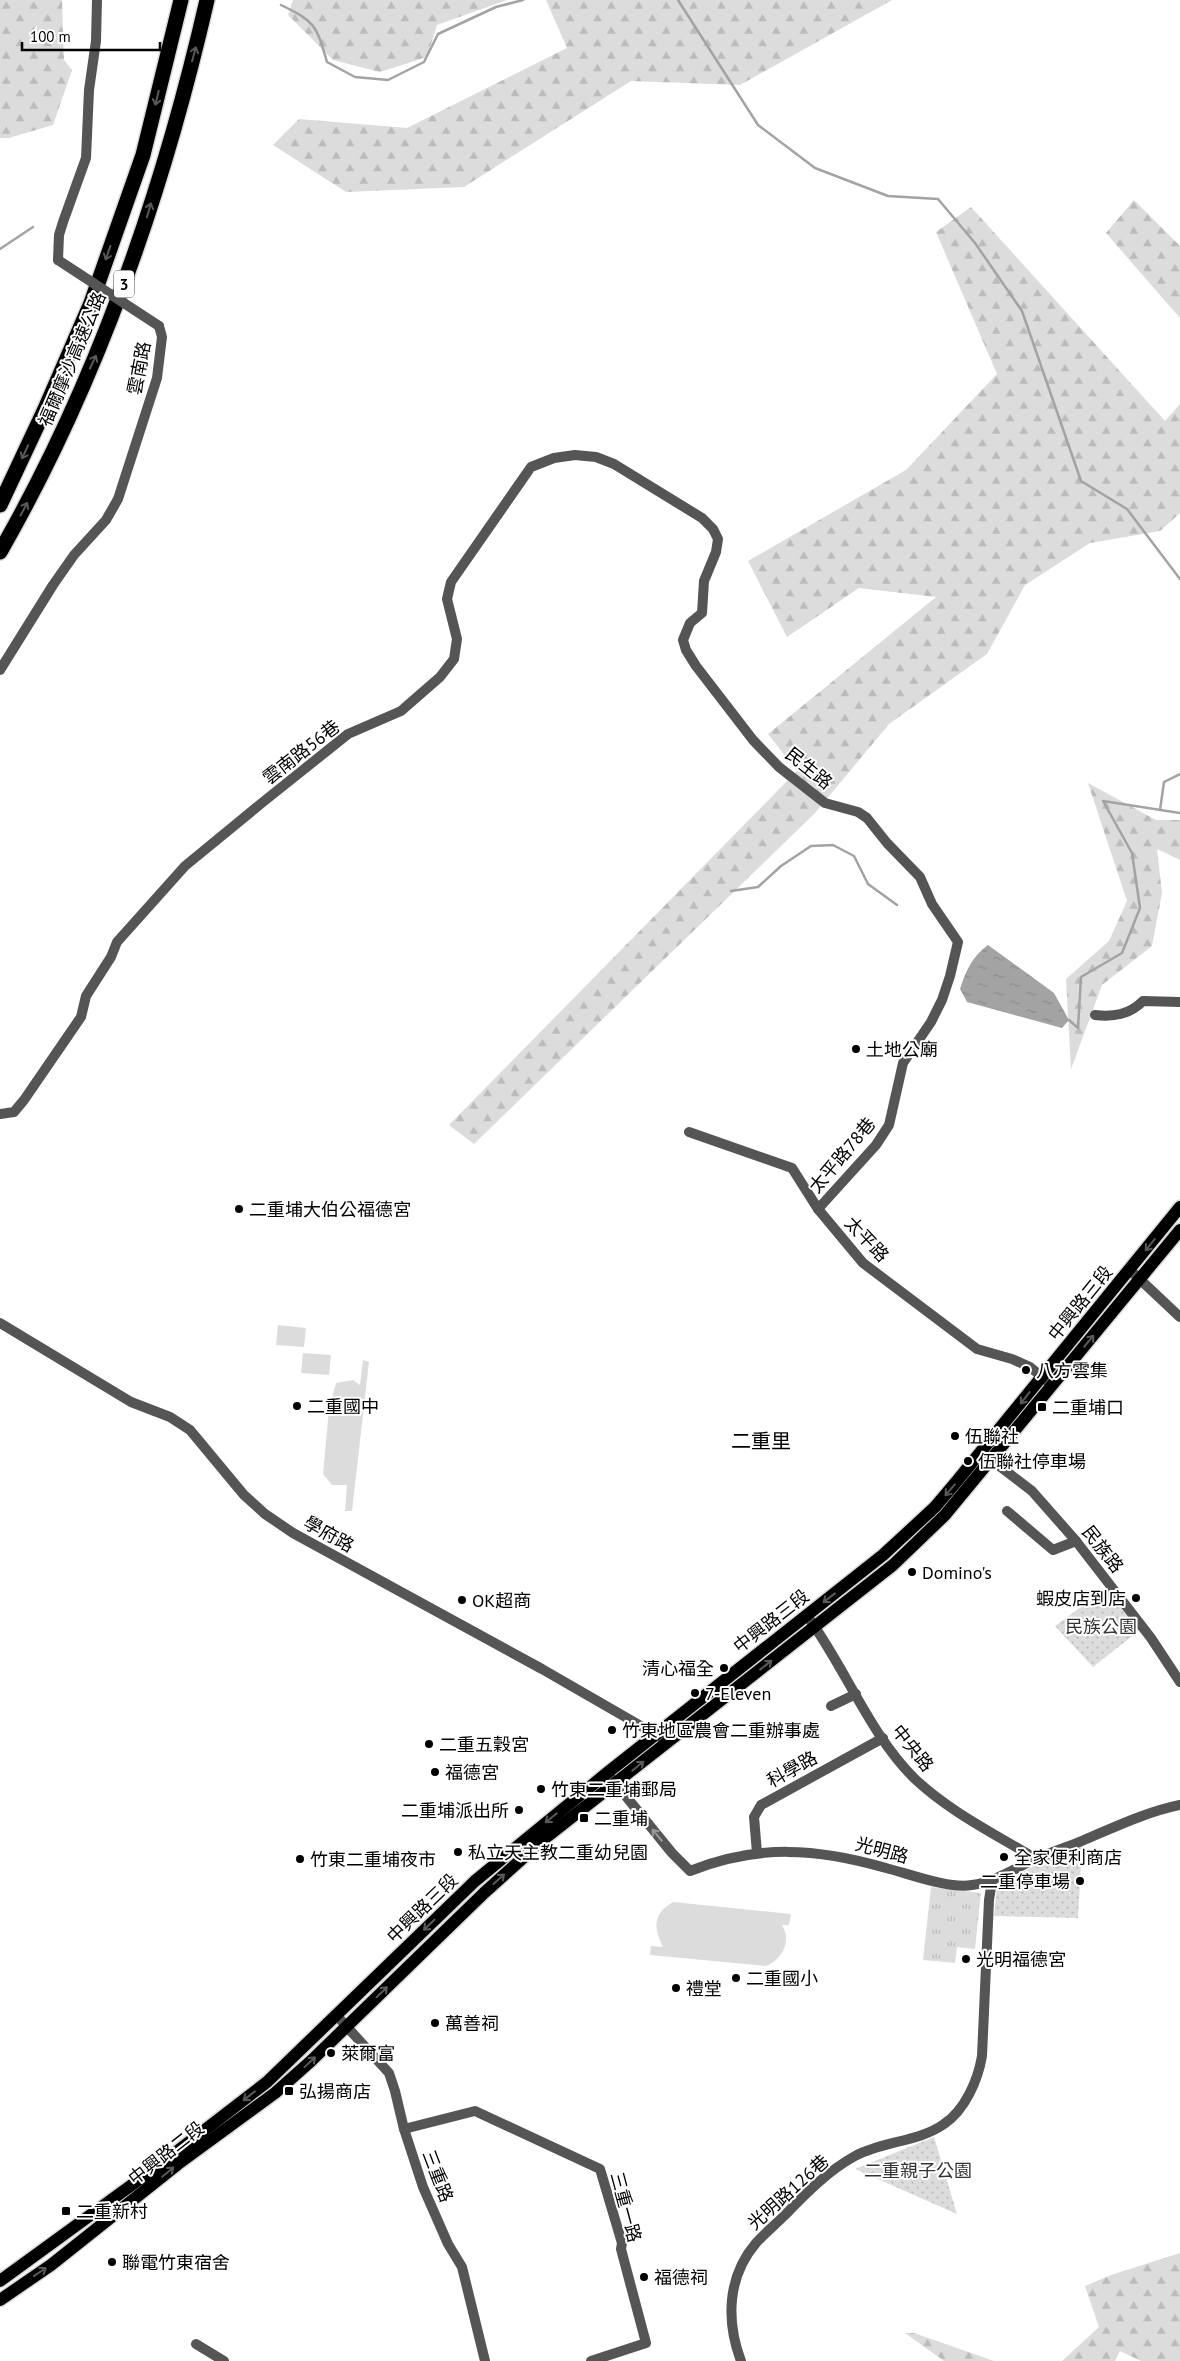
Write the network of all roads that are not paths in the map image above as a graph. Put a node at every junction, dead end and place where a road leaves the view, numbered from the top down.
1 (97, 0) edge
2 (180, 0) edge
3 (207, 0) edge
4 (0, 505) edge
5 (0, 552) edge
6 (686, 650) joint
7 (0, 670) edge
8 (1180, 1002) edge
9 (1095, 1015) dead end
10 (904, 1062) joint
11 (0, 1114) edge
12 (689, 1132) dead end
13 (1180, 1207) edge
14 (818, 1209) junction
15 (1180, 1230) edge
16 (1130, 1270) junction
17 (1140, 1279) junction
18 (1180, 1316) edge
19 (0, 1324) edge
20 (1042, 1376) junction
21 (1052, 1385) junction
22 (987, 1457) junction
23 (1007, 1511) dead end
24 (1076, 1541) junction
25 (806, 1616) junction
26 (815, 1627) junction
27 (1180, 1682) edge
28 (856, 1694) junction
29 (831, 1706) dead end
30 (883, 1738) junction
31 (662, 1739) junction
32 (607, 1773) junction
33 (615, 1784) junction
34 (1180, 1805) edge
35 (758, 1853) junction
36 (1036, 1859) junction
37 (992, 1881) junction
38 (337, 2016) junction
39 (347, 2026) junction
40 (404, 2129) junction
41 (0, 2281) edge
42 (0, 2300) edge
43 (196, 2344) dead end
44 (224, 2361) edge
45 (485, 2361) edge
46 (591, 2361) edge
47 (740, 2361) edge

1 - 7 street, 雲南路, bridge
2 -> 4 highway, 福爾摩沙高速公路 / 3
5 -> 3 highway, 福爾摩沙高速公路 / 3
6 - 10 street, 民生路
6 - 11 street, 雲南路56巷
8 - 9 street
10 - 14 street, 太平路78巷
12 - 14 street, 太平路
13 -> 16 main road, 中興路三段
14 - 20 street, 太平路
15 - 17 main road, 中興路三段
16 - 17 street
16 - 20 main road, 中興路三段
17 - 18 street
21 -> 17 main road, 中興路三段
19 - 31 street, 學府路
20 - 21 street, 太平路
20 -> 22 main road, 中興路三段
21 - 22 main road, 中興路三段
22 - 24 street, 民族路
22 -> 25 main road, 中興路三段
22 - 26 main road, 中興路三段
23 - 24 street
24 - 27 street, 民族路
25 - 26 street, 中央路
25 - 31 main road, 中興路三段
26 - 28 street, 中央路
31 -> 26 main road, 中興路三段
28 - 29 street
28 - 30 street, 中央路
30 - 35 street, 科學路
30 - 36 street, 中央路
31 - 32 main road, 中興路三段
33 -> 31 main road, 中興路三段
32 - 33 street, 光明路
32 -> 38 main road, 中興路三段
35 -> 33 street, 光明路
39 -> 33 main road, 中興路三段
34 - 36 street, 光明路
35 - 37 street, 光明路
36 - 37 street, 光明路
37 - 47 street, 光明路126巷
38 - 39 street, 三重路
38 -> 41 main road, 中興路二段
39 - 40 street, 三重路
42 -> 39 main road, 中興路二段
40 - 45 street, 三重路
40 - 46 street, 三重一路
43 - 44 street

